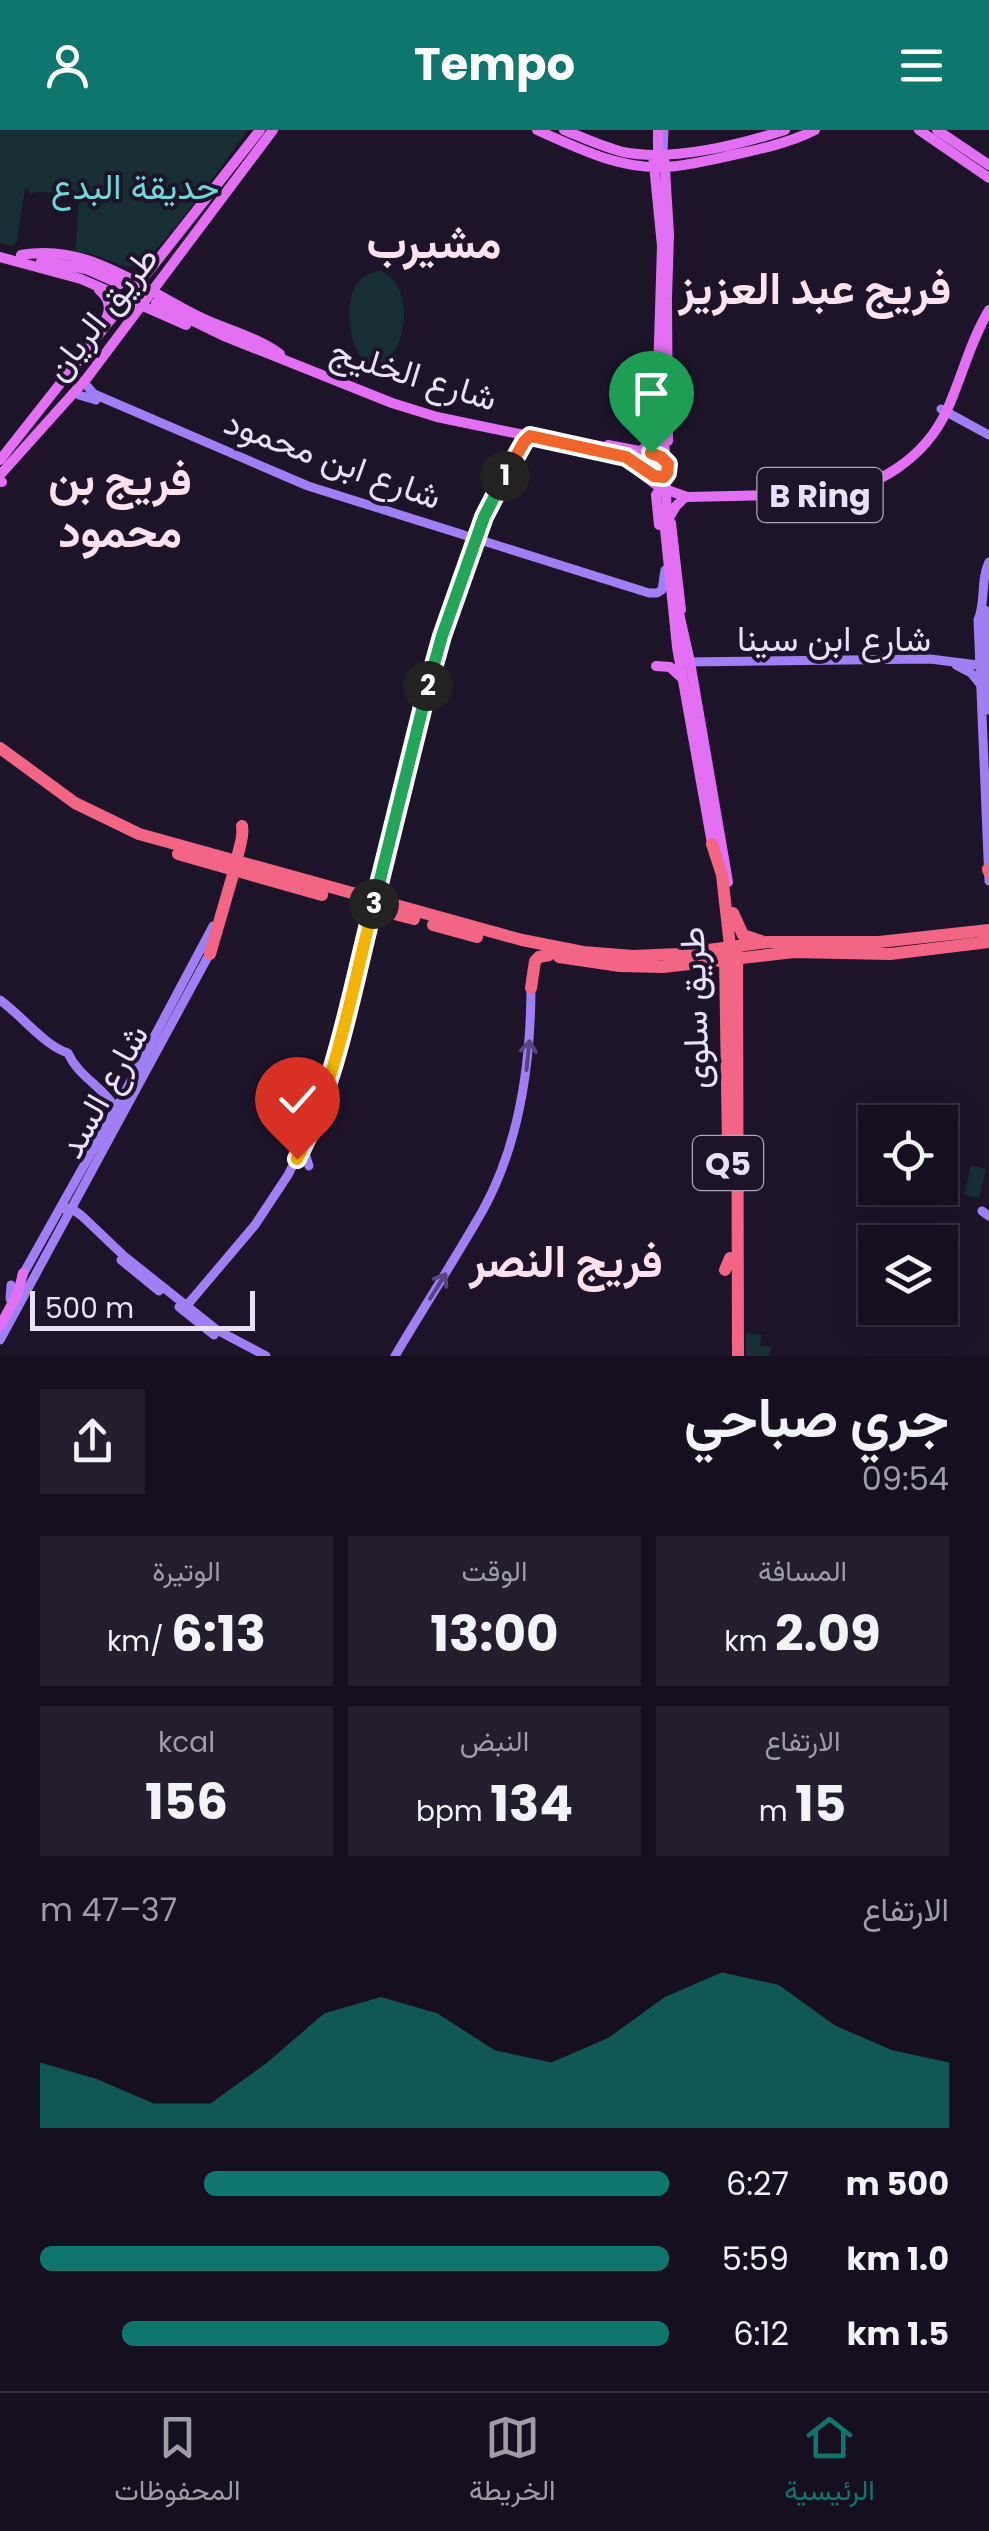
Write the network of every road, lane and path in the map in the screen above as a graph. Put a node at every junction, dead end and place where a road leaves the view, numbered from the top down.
1 (260, 130) edge
2 (273, 130) edge
3 (537, 130) edge
4 (552, 130) edge
5 (564, 130) edge
6 (786, 130) edge
7 (805, 130) edge
8 (815, 130) edge
9 (937, 130) edge
10 (921, 131) edge
11 (584, 138) junction
12 (954, 142) junction
13 (781, 146) junction
14 (755, 149) junction
15 (253, 151) junction
16 (588, 152) junction
17 (659, 156) edge
18 (626, 164) junction
19 (680, 166) junction
20 (986, 172) edge
21 (236, 182) junction
22 (214, 189) junction
23 (232, 197) dead end
24 (668, 201) junction
25 (217, 218) dead end
26 (203, 225) junction
27 (669, 234) junction
28 (172, 242) junction
29 (0, 255) edge
30 (21, 255) junction
31 (102, 264) junction
32 (42, 268) junction
33 (81, 279) junction
34 (162, 280) junction
35 (143, 298) junction
36 (989, 298) edge
37 (667, 300) junction
38 (173, 302) junction
39 (989, 310) edge
40 (117, 314) junction
41 (280, 354) junction
42 (84, 357) junction
43 (97, 364) junction
44 (88, 389) joint
45 (60, 401) junction
46 (948, 408) junction
47 (442, 418) junction
48 (425, 424) dead end
49 (45, 427) junction
50 (660, 433) junction
51 (989, 433) edge
52 (525, 437) junction
53 (628, 454) junction
54 (0, 460) edge
55 (667, 468) junction
56 (1, 479) edge
57 (672, 491) junction
58 (700, 491) junction
59 (657, 506) junction
60 (667, 518) junction
61 (477, 541) junction
62 (665, 570) junction
63 (987, 573) edge
64 (671, 605) junction
65 (982, 613) junction
66 (678, 623) junction
67 (685, 664) junction
68 (960, 664) junction
69 (984, 664) edge
70 (656, 666) dead end
71 (687, 680) junction
72 (986, 685) edge
73 (985, 703) edge
74 (977, 712) dead end
75 (989, 723) edge
76 (693, 727) junction
77 (0, 748) edge
78 (0, 758) edge
79 (700, 812) dead end
80 (709, 824) junction
81 (242, 826) dead end
82 (712, 844) junction
83 (179, 854) junction
84 (234, 866) junction
85 (989, 870) edge
86 (256, 872) junction
87 (989, 881) edge
88 (293, 882) junction
89 (376, 905) junction
90 (727, 914) junction
91 (989, 917) edge
92 (971, 932) junction
93 (989, 936) edge
94 (879, 942) junction
95 (526, 945) junction
96 (961, 946) junction
97 (767, 948) junction
98 (989, 950) edge
99 (864, 953) junction
100 (210, 954) joint
101 (731, 954) junction
102 (549, 955) junction
103 (693, 959) junction
104 (596, 964) junction
105 (362, 966) junction
106 (531, 988) junction
107 (732, 995) junction
108 (0, 1000) edge
109 (166, 1014) junction
110 (156, 1022) dead end
111 (170, 1025) junction
112 (171, 1039) dead end
113 (130, 1066) dead end
114 (132, 1077) junction
115 (736, 1093) junction
116 (114, 1100) dead end
117 (106, 1125) junction
118 (96, 1146) junction
119 (112, 1146) dead end
120 (304, 1153) junction
121 (294, 1172) junction
122 (78, 1194) junction
123 (66, 1210) junction
124 (84, 1221) junction
125 (56, 1234) junction
126 (42, 1261) junction
127 (27, 1278) junction
128 (42, 1278) dead end
129 (11, 1285) dead end
130 (177, 1298) junction
131 (10, 1299) junction
132 (190, 1306) junction
133 (22, 1316) dead end
134 (0, 1317) edge
135 (4, 1327) edge
136 (0, 1340) edge
137 (251, 1356) edge
138 (266, 1356) edge
139 (396, 1356) edge
140 (737, 1356) edge

1 - 15 main road, طريق الريان
2 - 15 main road, طريق الريان
3 - 16 main road
4 - 11 main road
5 - 11 main road
6 - 14 main road
7 - 13 main road
8 - 13 main road
9 - 12 main road
10 - 12 main road
10 - 20 main road
11 - 17 main road
12 - 20 main road
13 - 14 main road
14 - 17 main road
14 - 17 main road
14 - 19 main road
15 - 21 main road, طريق الريان
15 - 22 main road, طريق الريان
15 - 22 main road
15 - 35 main road
16 - 17 main road
16 - 18 main road
17 - 18 main road
17 - 18 main road
17 - 19 main road
17 - 24 main road, Q5
17 - 27 main road
17 - 50 main road, Q5
19 - 24 main road
21 - 23 main road
21 - 26 main road, طريق الريان
22 - 28 main road, طريق الريان
24 - 27 main road, Q5
25 - 26 main road
26 - 34 main road, طريق الريان
27 - 37 main road, Q5
28 - 31 main road
28 - 35 main road, طريق الريان
29 - 30 main road
29 - 30 main road
29 - 32 main road
30 - 31 main road
31 - 35 main road
32 - 33 main road
32 - 35 main road
33 - 35 main road
33 - 42 main road
34 - 35 main road, طريق الريان
34 - 38 main road
35 - 38 main road, شارع الخليج
35 - 40 main road, طريق الريان
35 - 41 main road, شارع الخليج
35 - 43 main road, طريق الريان
35 - 45 main road
35 - 47 main road, شارع الخليج
36 - 46 main road, B Ring
37 - 50 main road, Q5
37 - 55 main road
38 - 41 main road, شارع الخليج
39 - 46 main road, B Ring
40 - 42 main road, طريق الريان
40 - 45 main road
41 - 53 main road, شارع الخليج
42 - 54 main road, طريق الريان
43 - 44 main road
43 - 49 main road, طريق الريان
44 - 61 street, شارع ابن محمود
45 - 49 main road
46 - 51 street
46 - 57 main road, B Ring
46 - 58 main road, B Ring
47 - 48 main road
47 - 52 main road, شارع الخليج
49 - 56 main road, طريق الريان
50 - 53 main road
50 - 60 main road, Q5, bridge
52 - 53 main road, شارع الخليج
52 - 61 street
53 - 55 main road, شارع الخليج
53 - 55 main road, شارع الخليج
53 - 57 main road
53 - 59 main road
55 - 57 main road
55 - 58 main road
57 - 58 main road, B Ring
57 - 59 main road
57 - 60 main road
59 - 62 main road
60 - 64 main road, Q5
60 - 66 main road, Q5
61 - 62 street, شارع ابن محمود
61 - 64 street, شارع ابن محمود
61 - 89 street
62 - 64 main road
63 - 65 street
63 - 69 street
64 - 66 main road, Q5
65 - 69 street
65 - 69 street
66 - 67 main road, Q5
66 - 67 main road, Q5
67 - 68 street, شارع ابن سينا
67 - 71 main road, طريق سلوى / Q5
67 - 76 main road
68 - 69 street, شارع ابن سينا
68 - 69 street
68 - 72 street
69 - 72 street
69 - 73 street
70 - 71 main road
71 - 76 main road, طريق سلوى / Q5
72 - 73 street
73 - 74 street
73 - 75 street
73 - 85 street
76 - 80 main road, طريق سلوى / Q5
76 - 90 main road, طريق سلوى / Q5
77 - 84 highway
78 - 83 highway
79 - 80 main road
80 - 82 main road, طريق سلوى / Q5
81 - 84 highway
82 - 90 main road, طريق سلوى / Q5
82 - 101 highway
83 - 84 highway
83 - 84 highway
84 - 86 highway
84 - 86 highway
84 - 88 highway
84 - 100 highway
84 - 109 street, شارع السد
85 - 87 street
86 - 88 highway
88 - 89 highway
89 - 95 highway
89 - 105 street
90 - 97 highway
90 - 101 main road, طريق سلوى / Q5
90 - 103 highway
91 - 92 highway
92 - 93 highway
92 - 94 highway
93 - 96 highway
93 - 99 highway
94 - 97 highway
94 - 101 highway
95 - 102 highway
95 - 103 highway
95 - 106 street
96 - 98 highway
96 - 99 highway
97 - 99 highway
97 - 101 highway
97 - 107 highway
100 - 111 street, شارع السد
101 - 103 highway
101 - 104 highway
101 - 107 highway, طريق سلوى / Q5
101 - 115 highway
102 - 104 highway
102 - 106 highway
103 - 104 highway
103 - 107 highway
105 - 120 street
105 - 132 street
139 -> 106 street
107 - 115 highway, طريق سلوى / Q5
107 - 140 highway, طريق سلوى / Q5
108 - 116 street
109 - 110 street
109 - 114 street, شارع السد
111 - 112 street
111 - 118 street, شارع السد
113 - 114 street
114 - 117 street, شارع السد
115 - 140 highway, طريق سلوى / Q5
117 - 118 street, شارع السد
117 - 123 street
118 - 119 street
118 - 122 street, شارع السد
118 - 123 street, شارع السد
120 - 121 street
120 - 121 street
121 - 132 street
122 - 123 street, شارع السد
122 - 124 street
123 - 124 street
123 - 125 street, شارع السد
123 - 127 street, شارع السد
124 - 125 street
124 - 130 street
124 - 132 street
125 - 126 street, شارع السد
126 - 127 street, شارع السد
126 - 128 street
127 - 131 street, شارع السد
127 - 135 main road
129 - 131 street
130 - 132 street
130 - 132 street
131 - 134 street, شارع السد
132 - 137 street
132 - 138 street
133 - 135 street
135 - 136 street

